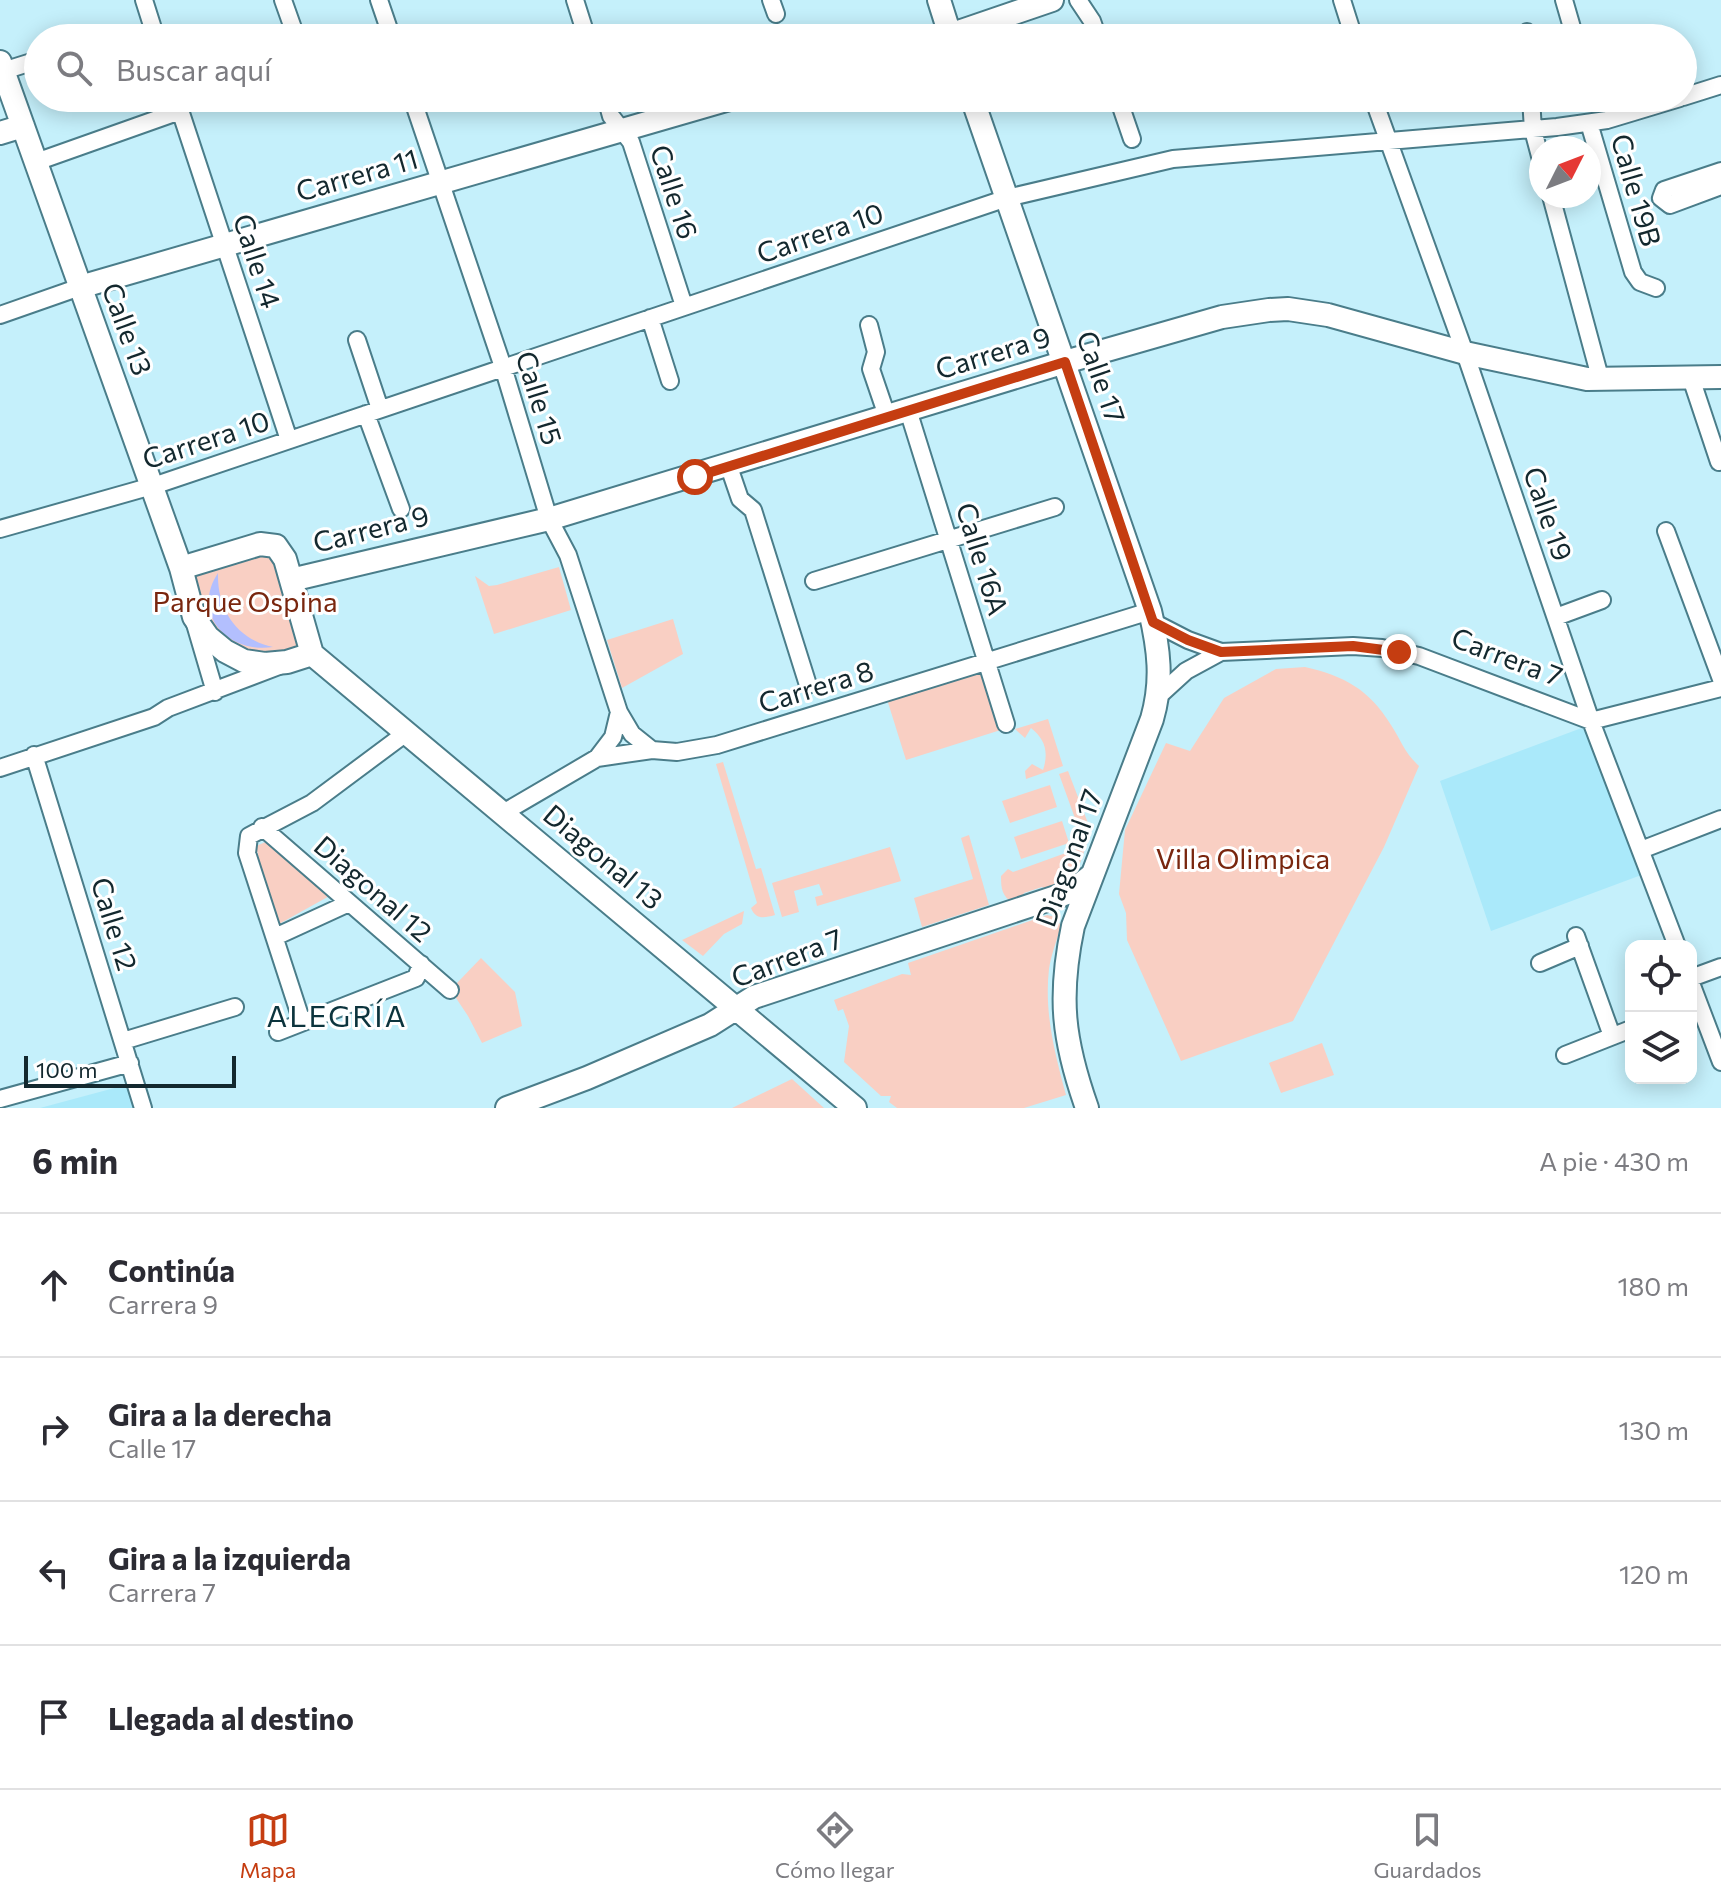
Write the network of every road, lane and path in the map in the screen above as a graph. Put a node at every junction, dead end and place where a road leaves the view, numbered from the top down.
1 (144, 0) edge
2 (283, 0) edge
3 (379, 0) edge
4 (575, 0) edge
5 (939, 0) edge
6 (1052, 0) edge
7 (1078, 0) edge
8 (1342, 0) edge
9 (1564, 0) edge
10 (152, 24) edge
11 (292, 24) edge
12 (387, 24) edge
13 (583, 24) edge
14 (944, 24) edge
15 (984, 24) edge
16 (1093, 24) edge
17 (1350, 24) edge
18 (1571, 24) edge
19 (24, 62) edge
20 (2, 66) edge
21 (1721, 85) edge
22 (1697, 93) edge
23 (158, 112) edge
24 (181, 112) edge
25 (417, 112) edge
26 (610, 112) edge
27 (684, 112) edge
28 (977, 112) edge
29 (1123, 112) edge
30 (1377, 112) edge
31 (1532, 112) edge
32 (1630, 112) edge
33 (1589, 123) junction
34 (23, 126) junction
35 (621, 130) junction
36 (1533, 130) junction
37 (0, 133) edge
38 (1535, 136) edge
39 (1132, 139) dead end
40 (1386, 140) junction
41 (36, 162) junction
42 (1721, 171) edge
43 (441, 183) junction
44 (1721, 186) edge
45 (1007, 198) junction
46 (1554, 208) edge
47 (224, 245) junction
48 (80, 287) junction
49 (1656, 288) dead end
50 (684, 306) junction
51 (0, 315) edge
52 (650, 318) junction
53 (869, 325) dead end
54 (357, 340) dead end
55 (1465, 353) junction
56 (1065, 362) junction
57 (503, 367) junction
58 (1721, 377) edge
59 (1691, 378) junction
60 (670, 381) dead end
61 (1601, 381) junction
62 (373, 412) junction
63 (898, 413) junction
64 (289, 440) junction
65 (1719, 462) dead end
66 (728, 464) junction
67 (151, 486) junction
68 (1055, 507) dead end
69 (401, 509) dead end
70 (549, 519) junction
71 (0, 529) edge
72 (1666, 531) dead end
73 (949, 540) junction
74 (181, 568) junction
75 (291, 580) junction
76 (814, 581) dead end
77 (1602, 600) dead end
78 (1151, 616) junction
79 (194, 617) junction
80 (1556, 617) junction
81 (1221, 652) junction
82 (312, 654) junction
83 (287, 662) junction
84 (987, 662) junction
85 (1721, 679) edge
86 (808, 685) dead end
87 (1161, 686) junction
88 (1721, 688) edge
89 (215, 692) junction
90 (619, 712) junction
91 (1591, 721) junction
92 (1006, 724) dead end
93 (406, 733) junction
94 (652, 750) junction
95 (34, 755) junction
96 (597, 758) junction
97 (0, 768) edge
98 (503, 813) junction
99 (1721, 819) edge
100 (262, 827) junction
101 (1641, 850) junction
102 (1092, 875) junction
103 (349, 903) junction
104 (1073, 926) junction
105 (275, 937) junction
106 (1675, 940) edge
107 (1540, 963) dead end
108 (421, 964) junction
109 (1721, 967) edge
110 (1697, 978) edge
111 (450, 990) dead end
112 (235, 1007) dead end
113 (737, 1007) junction
114 (1697, 1008) edge
115 (302, 1022) junction
116 (759, 1027) junction
117 (1625, 1031) edge
118 (278, 1032) dead end
119 (1612, 1036) junction
120 (123, 1041) junction
121 (1565, 1055) dead end
122 (1721, 1062) edge
123 (130, 1063) junction
124 (0, 1099) edge
125 (143, 1108) edge
126 (507, 1108) edge
127 (855, 1108) edge
128 (1087, 1108) edge

1 - 10 street
2 - 11 street
3 - 12 street
4 - 13 street
5 - 14 main road
6 - 15 main road
7 - 16 street
8 - 17 street
9 - 18 street
19 - 20 street
20 - 34 main road, Calle 13
21 - 22 street, Carrera 10
23 - 41 street
24 - 47 street, Calle 14
25 - 43 street, Calle 15
26 - 35 street, Calle 16
27 - 35 main road, Carrera 11
28 - 45 main road, Calle 17
29 - 39 street
30 - 40 street, Calle 19
31 - 36 street
32 - 33 street, Carrera 10
33 - 36 street, Carrera 10
33 - 49 street, Calle 19B
34 - 37 main road
34 - 41 main road, Calle 13
35 - 43 main road, Carrera 11
35 - 50 street, Calle 16
36 - 38 street
36 - 40 street, Carrera 10
40 - 45 street, Carrera 10
40 - 55 street, Calle 19
41 - 48 main road, Calle 13
42 - 44 street
43 - 47 main road, Carrera 11
43 - 57 street, Calle 15
45 - 50 street, Carrera 10
45 - 56 main road, Calle 17
46 - 61 street
47 - 48 main road, Carrera 11
47 - 64 street, Calle 14
48 - 51 street, Carrera 11
48 - 67 main road, Calle 13
50 - 52 street, Carrera 10
52 - 57 street, Carrera 10
52 - 60 street
53 - 63 street, Calle 16A
54 - 62 street
55 - 56 main road, Carrera 9
55 - 61 main road, Carrera 9
55 - 80 street, Calle 19
56 - 63 main road, Carrera 9
56 - 78 main road, Calle 17
57 - 62 street, Carrera 10
57 - 70 street, Calle 15
58 - 59 main road, Carrera 9
59 - 61 main road, Carrera 9
59 - 65 street
62 - 64 street, Carrera 10
62 - 69 street
63 - 66 main road, Carrera 9
63 - 73 street, Calle 16A
64 - 67 street, Carrera 10
66 - 70 main road, Carrera 9
66 - 86 street
67 - 71 street, Carrera 10
67 - 74 main road, Calle 13
68 - 73 street
70 - 75 main road, Carrera 9
70 - 90 street, Calle 15
72 - 85 street
73 - 76 street
73 - 84 street, Calle 16A
74 - 75 main road
74 - 79 main road, Calle 13
75 - 82 main road
77 - 80 street
78 - 81 street, Carrera 7
78 - 84 street, Carrera 8
78 - 87 main road, Calle 17
79 - 83 main road, Calle 13
79 - 89 street, Calle 13
80 - 91 street, Calle 19
81 - 87 street, Carrera 7
81 - 91 street, Carrera 7
82 - 83 main road, Calle 13
82 - 93 main road, Diagonal 13
83 - 89 street
84 - 92 street, Calle 16A
84 - 94 street, Carrera 8
87 - 102 main road, Diagonal 17
88 - 91 street
89 - 95 street
90 - 94 street, Calle 15
90 - 96 street
91 - 101 street, Calle 19
93 - 98 main road, Diagonal 13
93 - 100 street
94 - 96 street, Carrera 8
95 - 97 street
95 - 120 street, Calle 12
96 - 98 street, Carrera 8
98 - 113 main road, Diagonal 13
99 - 101 street
100 - 103 street, Diagonal 12
100 - 105 street
101 - 106 street, Calle 19
102 - 104 main road, Diagonal 17
102 - 113 main road, Carrera 7
103 - 105 street
103 - 108 street, Diagonal 12
104 - 116 main road, Carrera 7
104 - 128 main road, Diagonal 17
105 - 115 street
107 - 119 street
108 - 111 street, Diagonal 12
108 - 115 street
109 - 110 street
112 - 120 street
113 - 116 main road, Diagonal 13
113 - 126 main road, Carrera 7
114 - 122 street
115 - 118 street
116 - 127 main road, Diagonal 13
117 - 119 street
119 - 121 street
120 - 123 street, Calle 12
123 - 124 street
123 - 125 street, Calle 12

